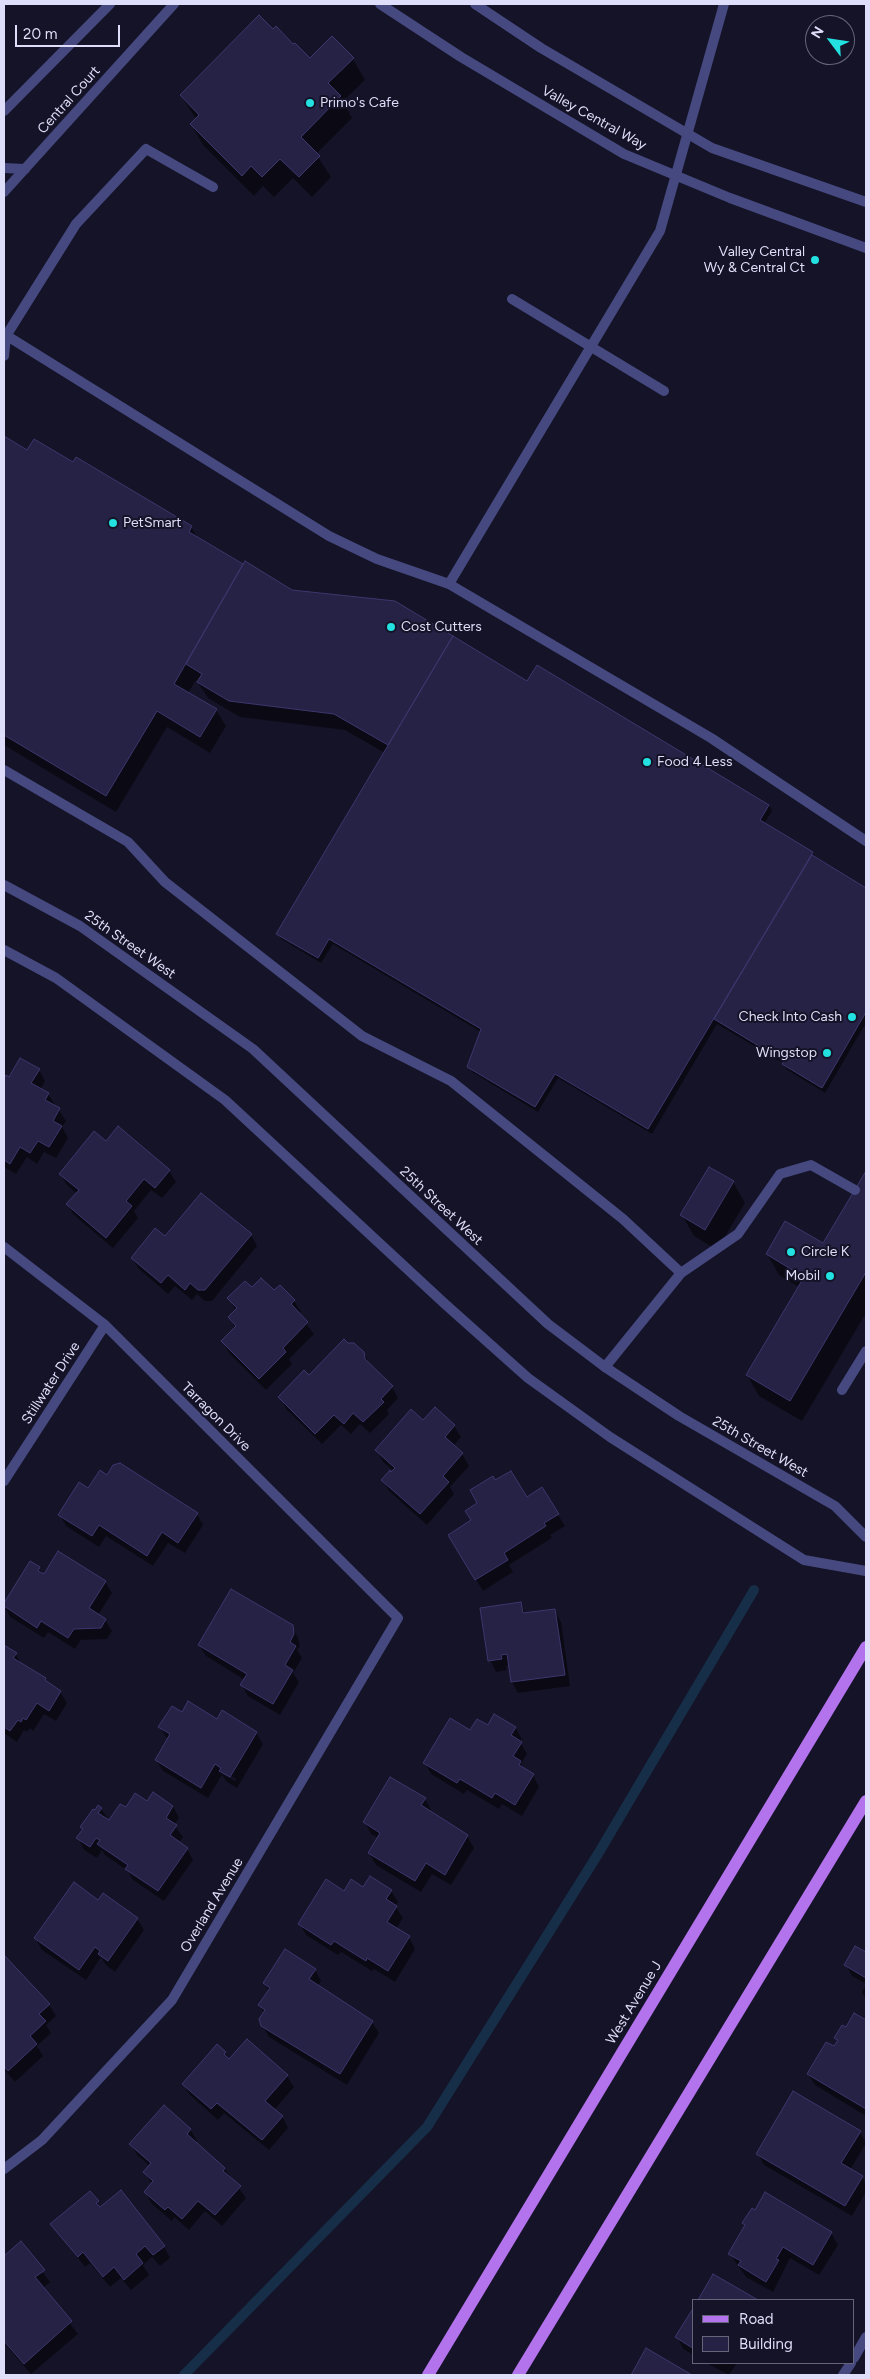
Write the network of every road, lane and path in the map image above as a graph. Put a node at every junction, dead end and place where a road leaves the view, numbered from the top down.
1 (110, 4) edge
2 (174, 4) edge
3 (380, 4) edge
4 (475, 4) edge
5 (724, 4) edge
6 (4, 111) edge
7 (686, 134) junction
8 (4, 168) edge
9 (25, 169) junction
10 (675, 175) junction
11 (212, 187) dead end
12 (4, 192) edge
13 (866, 202) edge
14 (866, 248) edge
15 (512, 299) dead end
16 (5, 335) edge
17 (591, 347) junction
18 (4, 356) edge
19 (664, 391) dead end
20 (449, 584) junction
21 (4, 770) edge
22 (866, 841) edge
23 (4, 885) edge
24 (4, 950) edge
25 (855, 1190) dead end
26 (4, 1247) edge
27 (681, 1273) junction
28 (104, 1325) junction
29 (866, 1351) edge
30 (605, 1367) junction
31 (842, 1390) dead end
32 (4, 1482) edge
33 (866, 1537) edge
34 (866, 1571) edge
35 (398, 1618) joint
36 (866, 1647) edge
37 (866, 1801) edge
38 (4, 2169) edge
39 (866, 2337) edge
40 (855, 2356) edge
41 (850, 2364) edge
42 (428, 2375) edge
43 (518, 2375) edge
44 (844, 2375) edge

1 - 6 street
2 - 9 street, Central Court
3 - 10 street, Valley Central Way
4 - 7 street
5 - 7 street
7 - 10 street
7 - 13 street
8 - 9 street
9 - 12 street, Central Court
10 - 14 street, Valley Central Way
10 - 17 street
11 - 16 street
15 - 17 street
16 - 18 street
16 - 20 street
17 - 19 street
17 - 20 street
20 - 22 street
21 - 27 street
23 - 30 street, 25th Street West
24 - 34 street
25 - 27 street
26 - 28 street, Tarragon Drive
27 - 30 street
28 - 32 street, Stillwater Drive
28 - 35 street, Tarragon Drive
29 - 31 street
30 - 33 street, 25th Street West
35 - 38 street, Overland Avenue
36 - 42 main road, West Avenue J
37 - 43 main road
39 - 40 street
41 - 44 street

